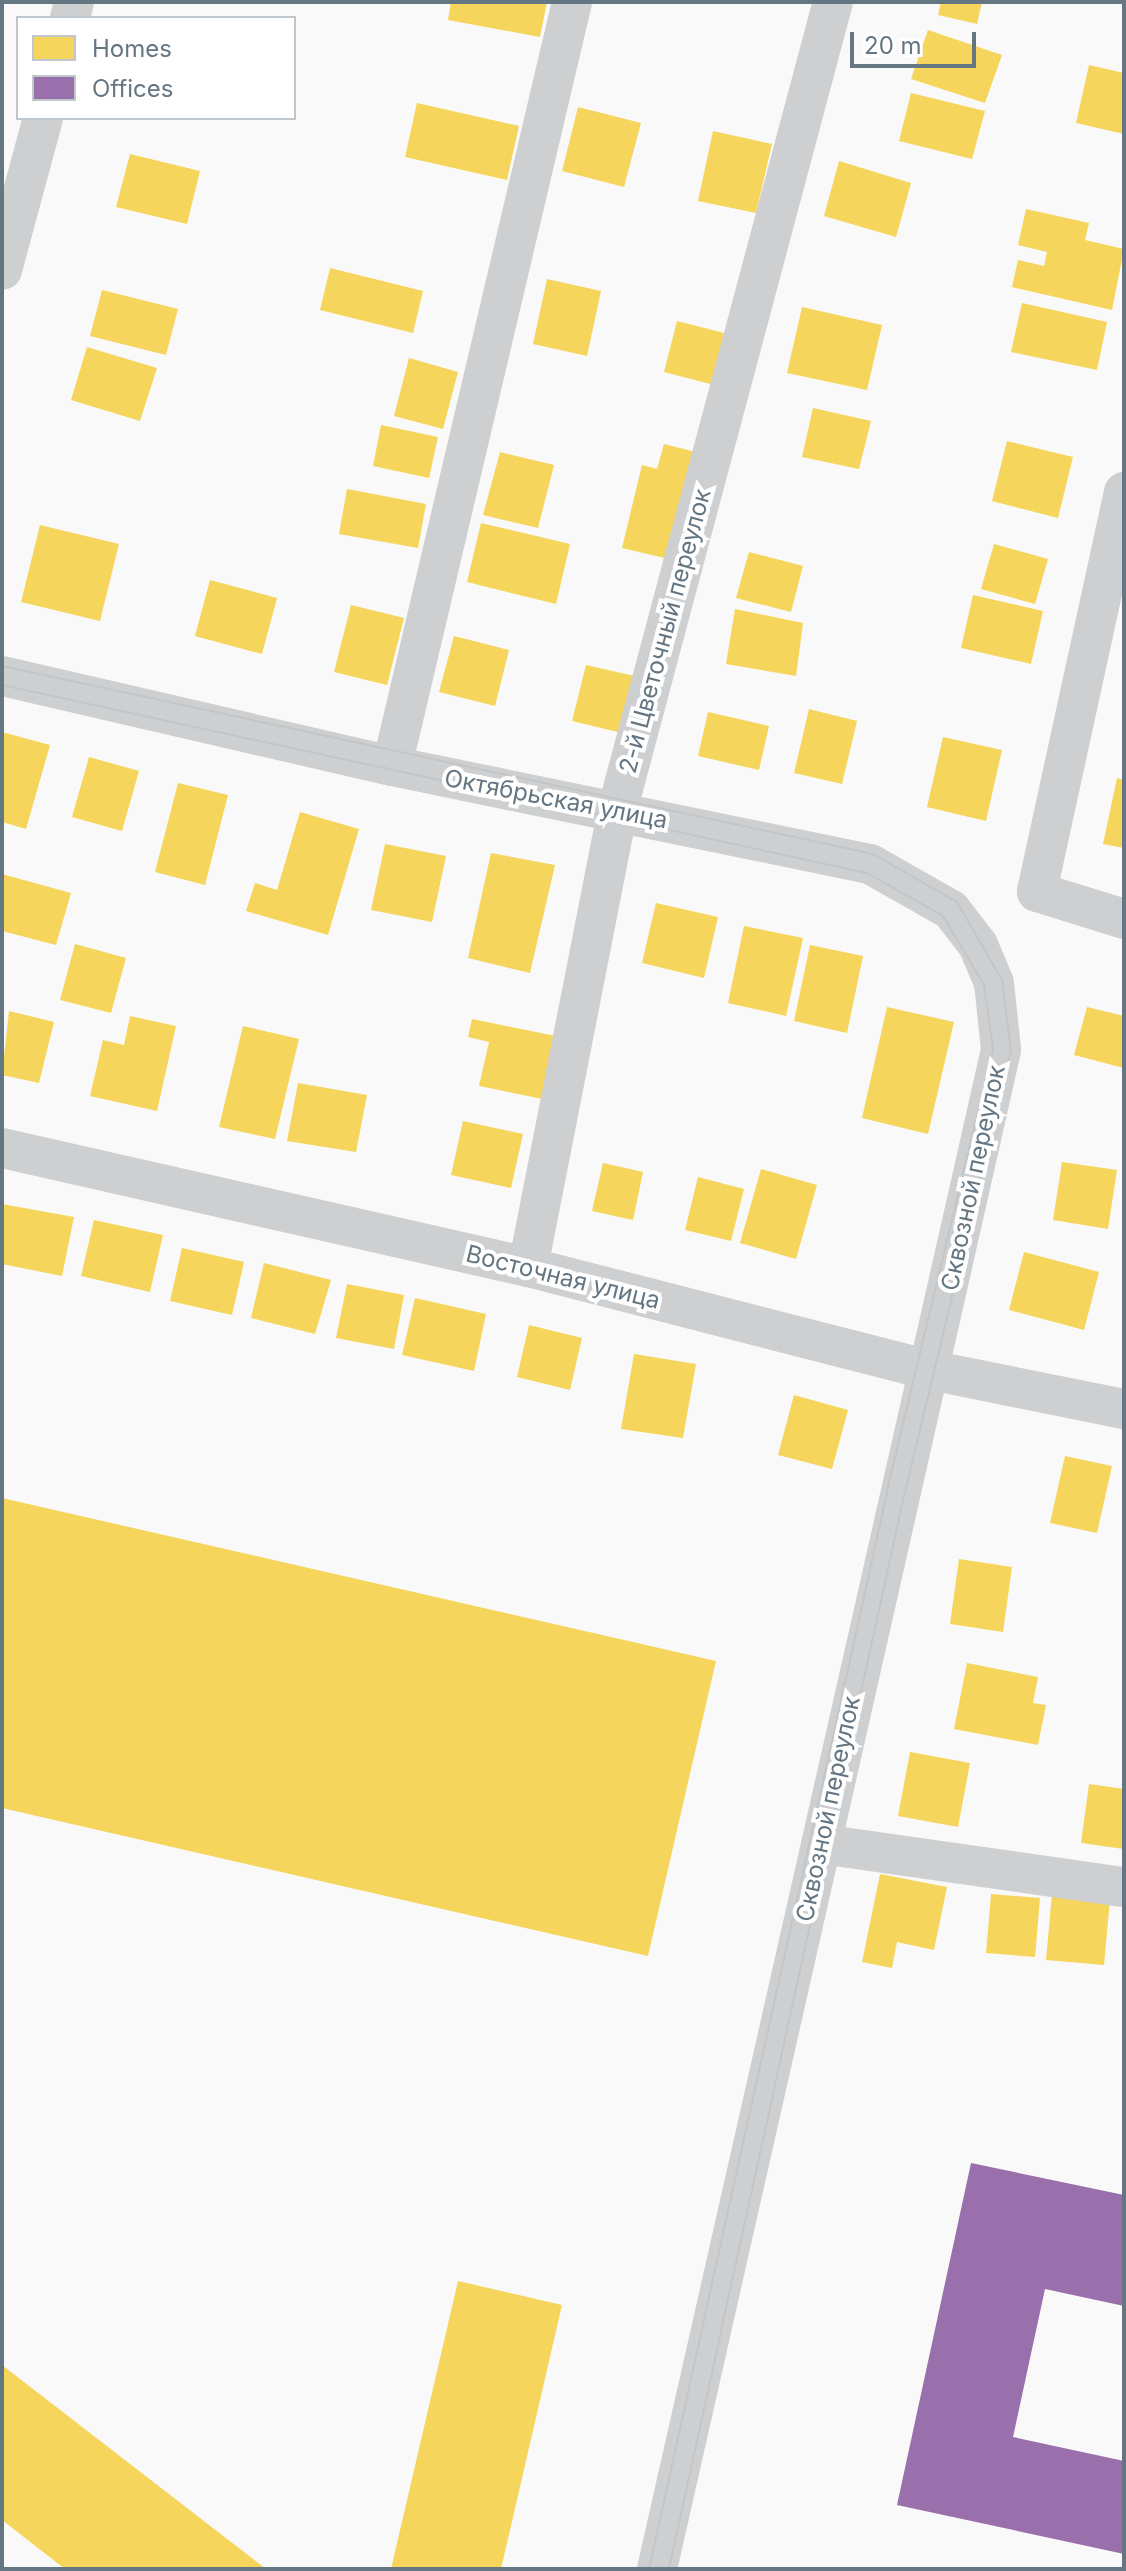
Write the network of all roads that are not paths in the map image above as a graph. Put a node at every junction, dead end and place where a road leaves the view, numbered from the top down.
1 (572, 2) edge
2 (833, 2) edge
3 (42, 120) edge
4 (2, 270) edge
5 (1124, 492) edge
6 (2, 676) edge
7 (392, 766) junction
8 (618, 810) junction
9 (1124, 919) edge
10 (1001, 1050) joint
11 (2, 1148) edge
12 (528, 1267) junction
13 (930, 1370) junction
14 (1124, 1409) edge
15 (821, 1844) junction
16 (1124, 1887) edge
17 (657, 2569) edge

1 - 7 street
2 - 8 street, 2-й Цветочный переулок
3 - 4 street
5 - 9 street
6 - 7 street, Октябрьская улица
7 - 8 street, Октябрьская улица
8 - 10 street, Октябрьская улица
8 - 12 street, 2-й Цветочный переулок
10 - 13 street, Сквозной переулок
11 - 12 street, Восточная улица
12 - 13 street, Восточная улица
13 - 14 street, Восточная улица
13 - 15 street, Сквозной переулок
15 - 16 street
15 - 17 street, Сквозной переулок

